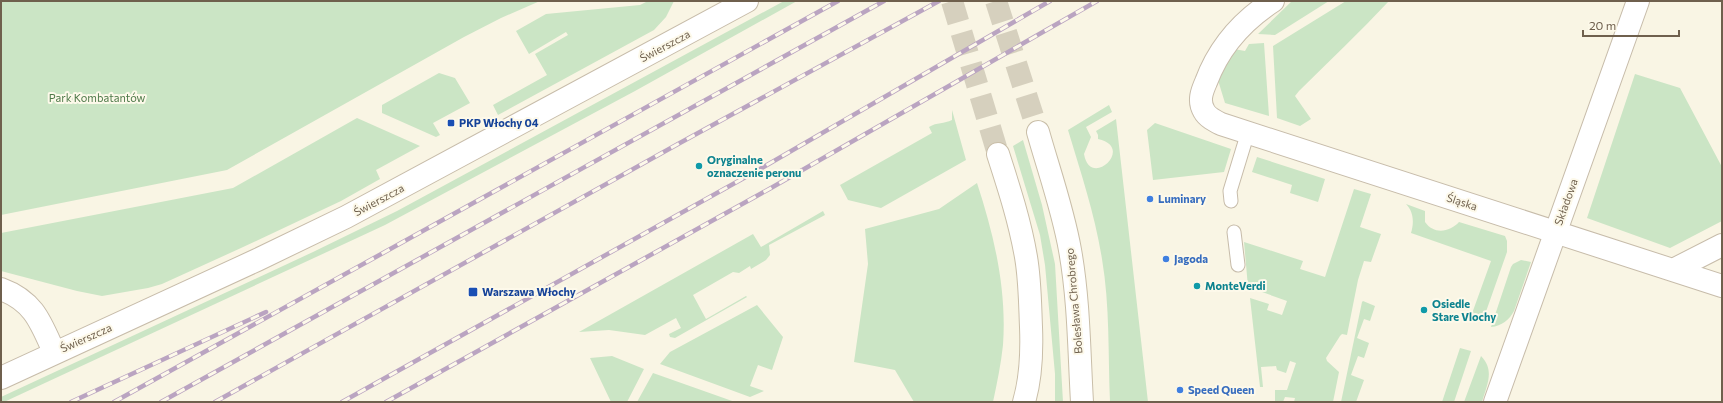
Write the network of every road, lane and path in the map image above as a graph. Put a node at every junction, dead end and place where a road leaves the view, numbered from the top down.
1 (747, 1) edge
2 (1273, 1) edge
3 (1638, 1) edge
4 (722, 7) edge
5 (1038, 132) tunnel mouth
6 (1248, 132) junction
7 (998, 154) tunnel mouth
8 (1230, 201) dead end
9 (1234, 232) dead end
10 (1556, 232) junction
11 (1722, 245) edge
12 (1238, 265) dead end
13 (1673, 270) junction
14 (1722, 286) edge
15 (1, 289) edge
16 (54, 352) junction
17 (1, 378) edge
18 (1024, 402) edge
19 (1082, 402) edge
20 (1495, 402) edge

1 - 4 street, Świerszcza
2 - 6 street, Śląska
3 - 10 street, Składowa
4 - 16 street, Świerszcza
5 - 19 street, Bolesława Chrobrego
6 - 8 lane
6 - 10 street, Śląska
7 - 18 street
9 - 12 lane
10 - 13 street, Śląska
10 - 20 street, Składowa
11 - 13 street
13 - 14 street, Śląska
15 - 16 street
16 - 17 street, Świerszcza

